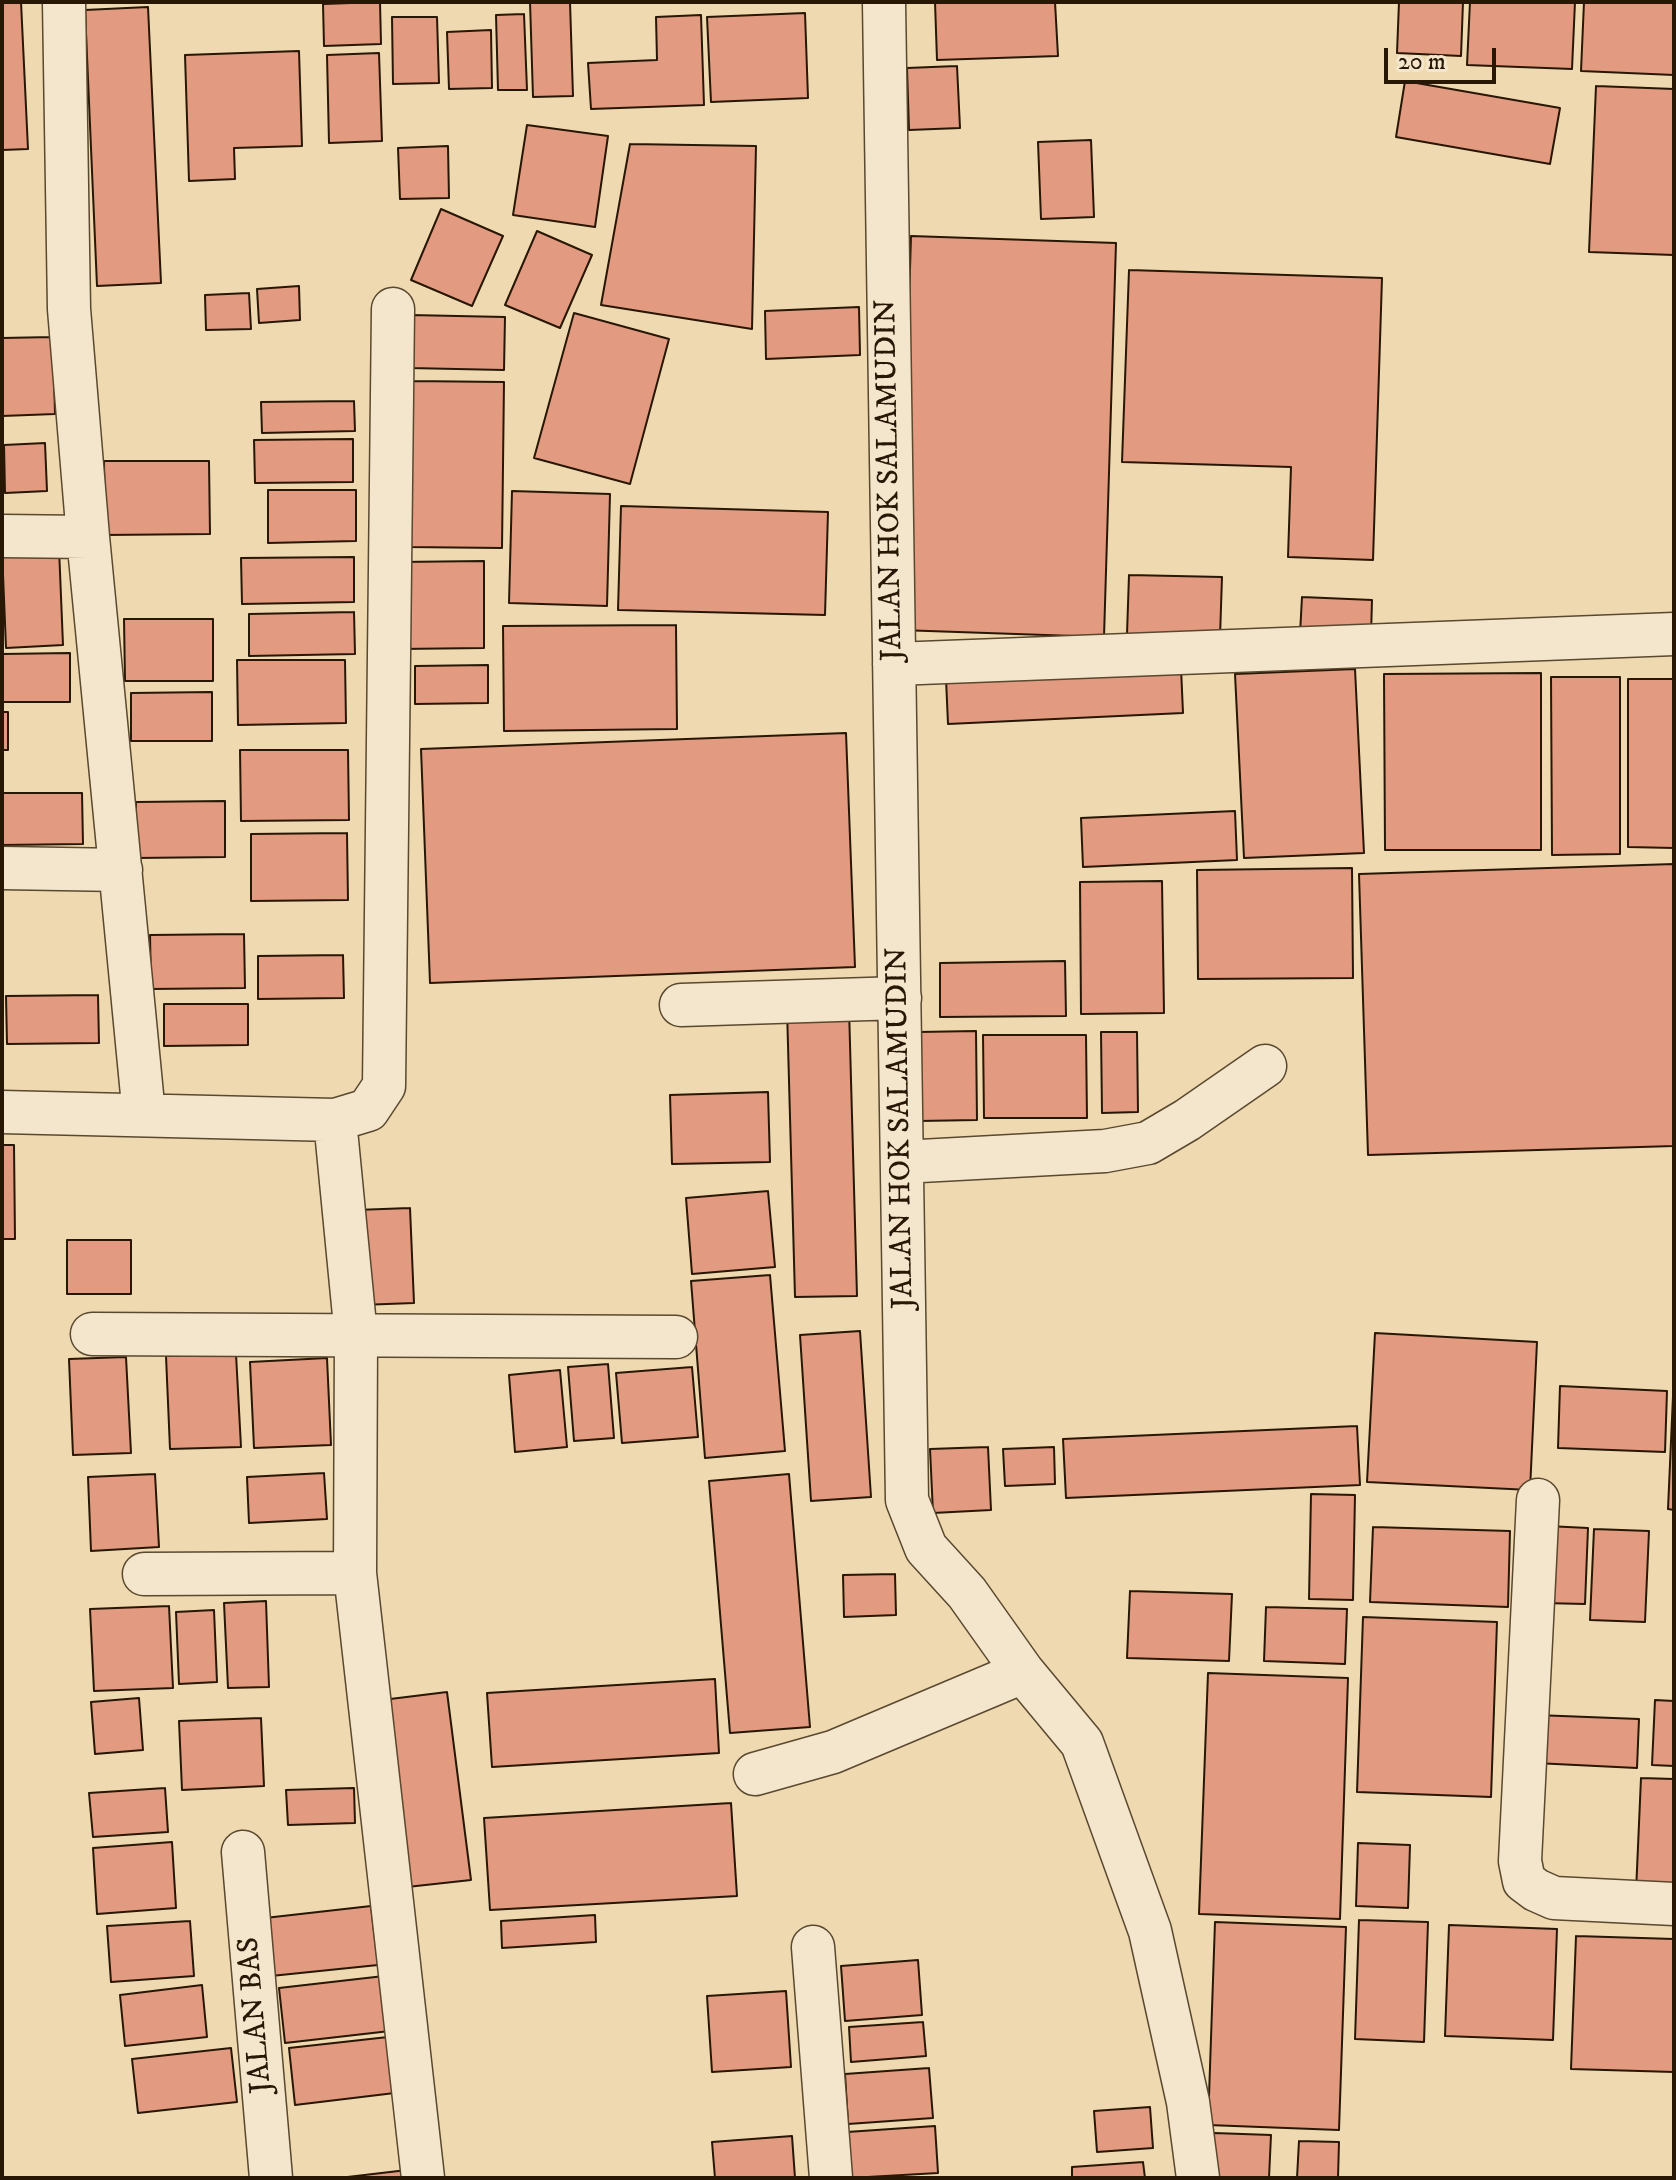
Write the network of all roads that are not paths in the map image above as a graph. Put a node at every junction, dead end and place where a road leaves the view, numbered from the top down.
1 (64, 2) edge
2 (884, 2) edge
3 (393, 309) dead end
4 (2, 536) edge
5 (88, 537) junction
6 (1674, 634) edge
7 (894, 664) junction
8 (2, 868) edge
9 (121, 870) junction
10 (900, 998) junction
11 (681, 1005) dead end
12 (1265, 1066) dead end
13 (2, 1112) edge
14 (144, 1115) junction
15 (335, 1120) junction
16 (902, 1162) junction
17 (92, 1334) dead end
18 (356, 1336) junction
19 (676, 1337) dead end
20 (1538, 1500) dead end
21 (355, 1573) junction
22 (144, 1574) dead end
23 (1023, 1672) junction
24 (755, 1774) dead end
25 (243, 1852) dead end
26 (1674, 1904) edge
27 (813, 1947) dead end
28 (271, 2178) edge
29 (423, 2178) edge
30 (831, 2178) edge
31 (1198, 2178) edge

1 - 5 street
2 - 7 street, JALAN HOK SALAMUDIN
3 - 15 street
4 - 5 street
5 - 9 street
6 - 7 street
7 - 10 street, JALAN HOK SALAMUDIN
8 - 9 street
9 - 14 street
10 - 11 street
10 - 16 street, JALAN HOK SALAMUDIN
12 - 16 street
13 - 14 street
14 - 15 street
15 - 18 street
16 - 23 street, JALAN HOK SALAMUDIN
17 - 18 street
18 - 19 street
18 - 21 street
20 - 26 street
21 - 22 street
21 - 29 street
23 - 24 street
23 - 31 street, JALAN HOK SALAMUDIN
25 - 28 street, JALAN BAS
27 - 30 street

